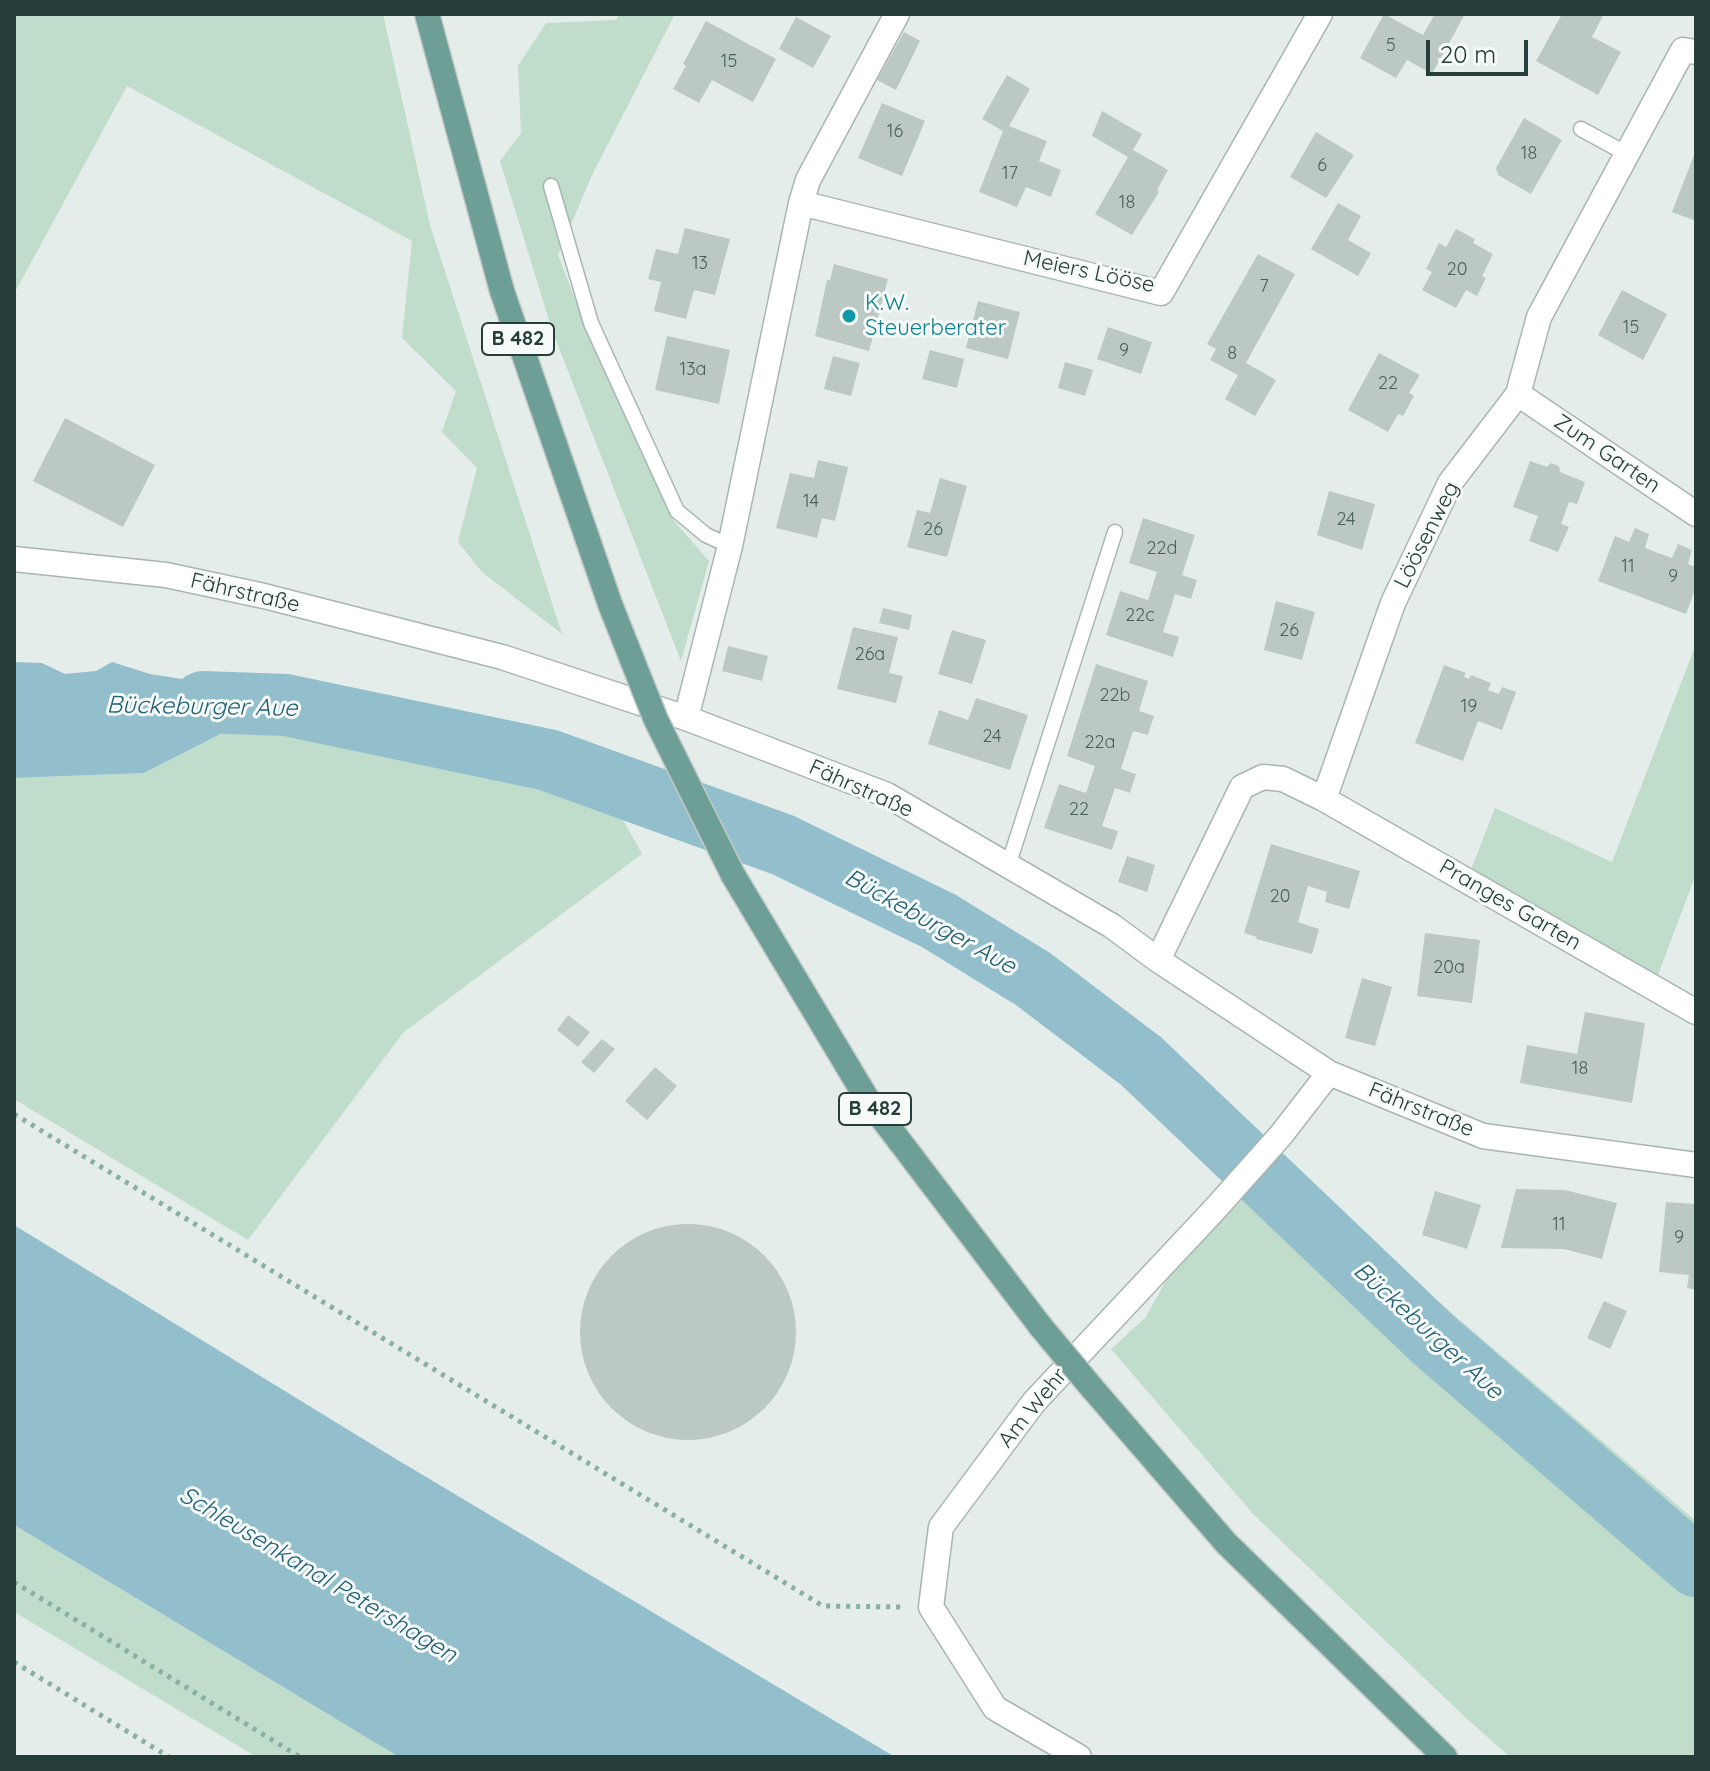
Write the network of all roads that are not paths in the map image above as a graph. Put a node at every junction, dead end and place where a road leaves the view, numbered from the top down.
1 (427, 14) edge
2 (897, 14) edge
3 (1320, 14) edge
4 (1696, 52) edge
5 (1581, 129) dead end
6 (1627, 154) junction
7 (551, 186) dead end
8 (801, 203) junction
9 (1518, 394) junction
10 (1696, 514) edge
11 (1115, 532) dead end
12 (730, 546) junction
13 (14, 559) edge
14 (686, 718) junction
15 (1324, 799) junction
16 (1008, 866) junction
17 (1158, 960) junction
18 (1696, 1012) edge
19 (1329, 1073) junction
20 (1696, 1165) edge
21 (1079, 1757) edge
22 (1445, 1757) edge

1 - 22 main road, B 482, bridge
2 - 8 street
3 - 8 street, Meiers Lööse
4 - 6 street, Löösenweg
5 - 6 lane
6 - 9 street, Löösenweg
7 - 12 lane
8 - 12 street
9 - 10 street, Zum Garten
9 - 15 street, Löösenweg
11 - 16 lane
12 - 14 street
13 - 14 street, Fährstraße
14 - 16 street, Fährstraße
15 - 17 street
15 - 18 street, Pranges Garten
16 - 17 street, Fährstraße
17 - 19 street, Fährstraße
19 - 20 street, Fährstraße
19 - 21 street, Am Wehr

